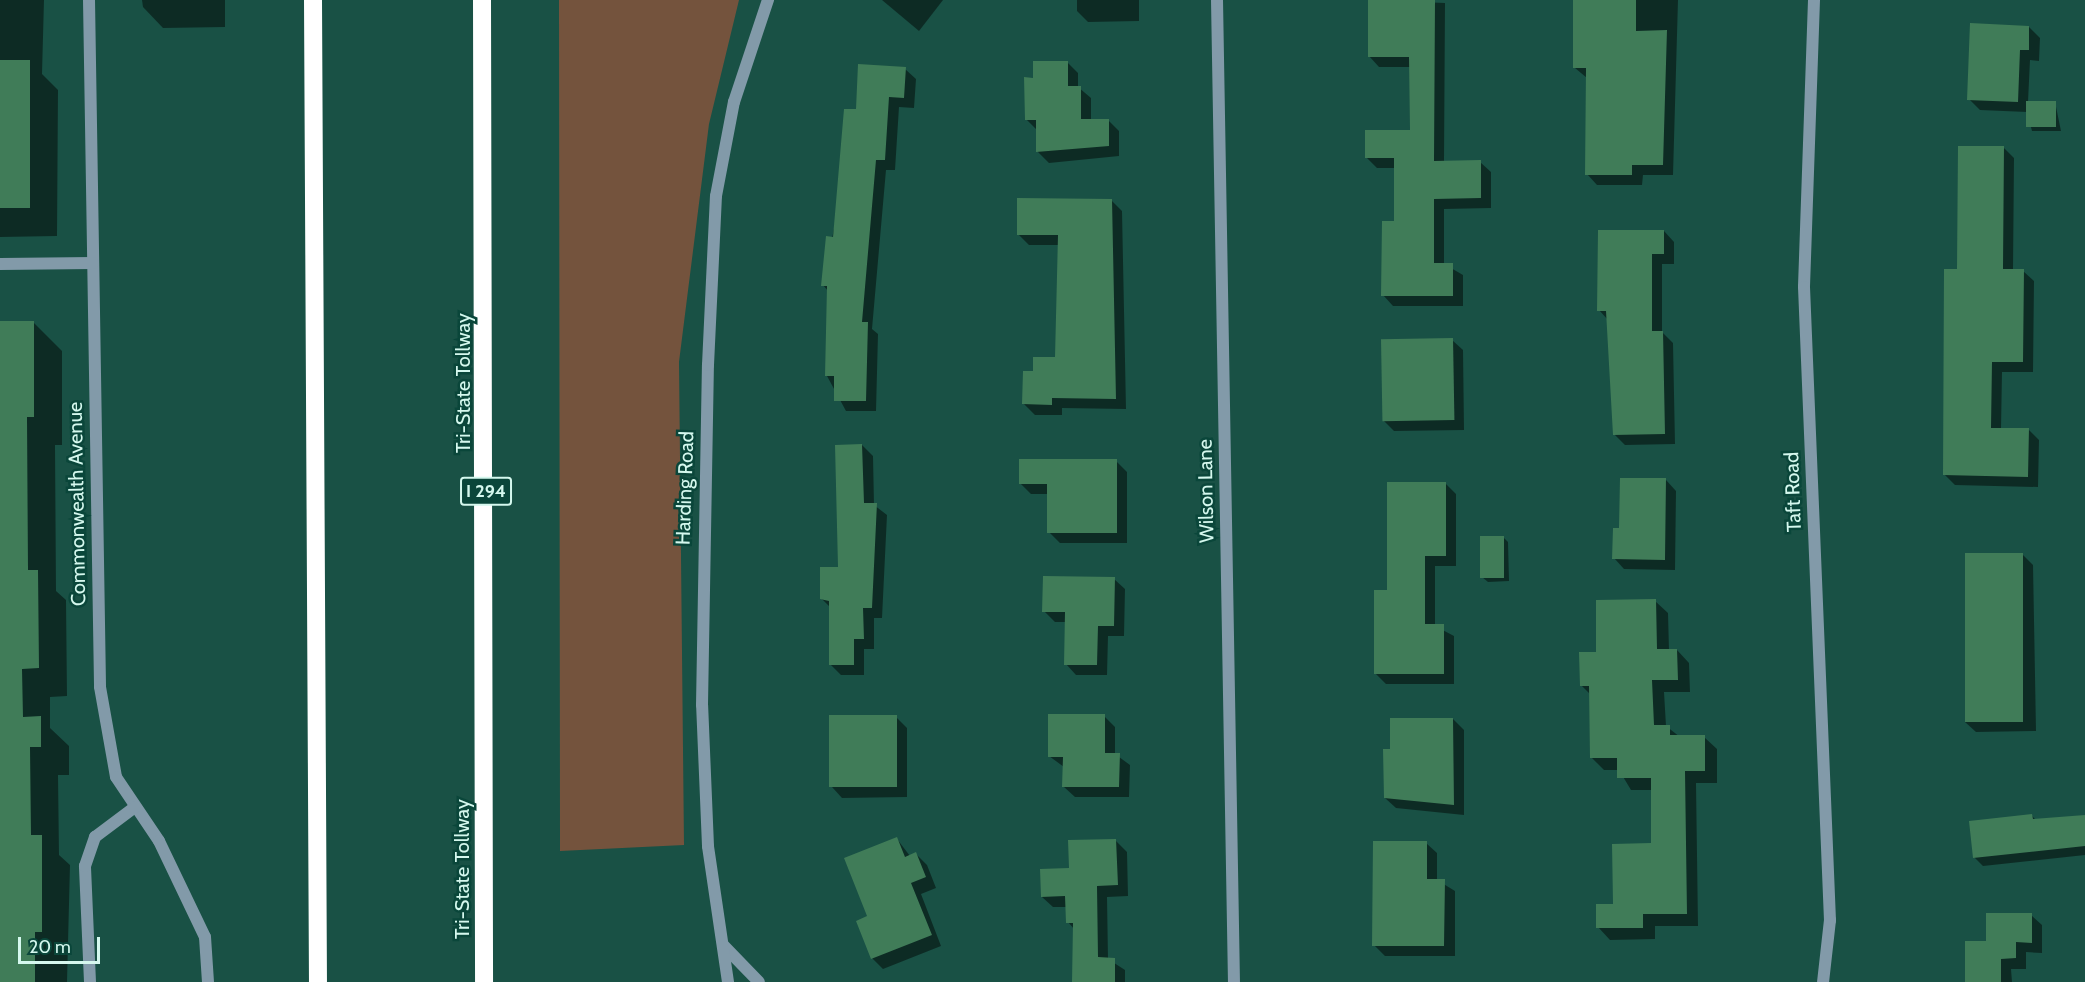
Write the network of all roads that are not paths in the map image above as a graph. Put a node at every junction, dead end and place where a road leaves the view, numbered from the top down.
1 (89, 0) edge
2 (313, 0) edge
3 (482, 0) edge
4 (768, 0) edge
5 (1217, 0) edge
6 (1814, 0) edge
7 (93, 263) junction
8 (0, 264) edge
9 (135, 807) junction
10 (724, 946) junction
11 (90, 982) edge
12 (208, 982) edge
13 (318, 982) edge
14 (484, 982) edge
15 (728, 982) edge
16 (759, 982) edge
17 (1234, 982) edge
18 (1823, 982) edge

1 - 7 street, Commonwealth Avenue
2 - 13 highway
3 - 14 highway, Tri-State Tollway / I 294
4 - 10 street, Harding Road
5 - 17 street, Wilson Lane
6 - 18 street, Taft Road
7 - 8 street
7 - 9 street, Commonwealth Avenue
9 - 11 street
9 - 12 street, Commonwealth Avenue
10 - 15 street, Harding Road
10 - 16 street

